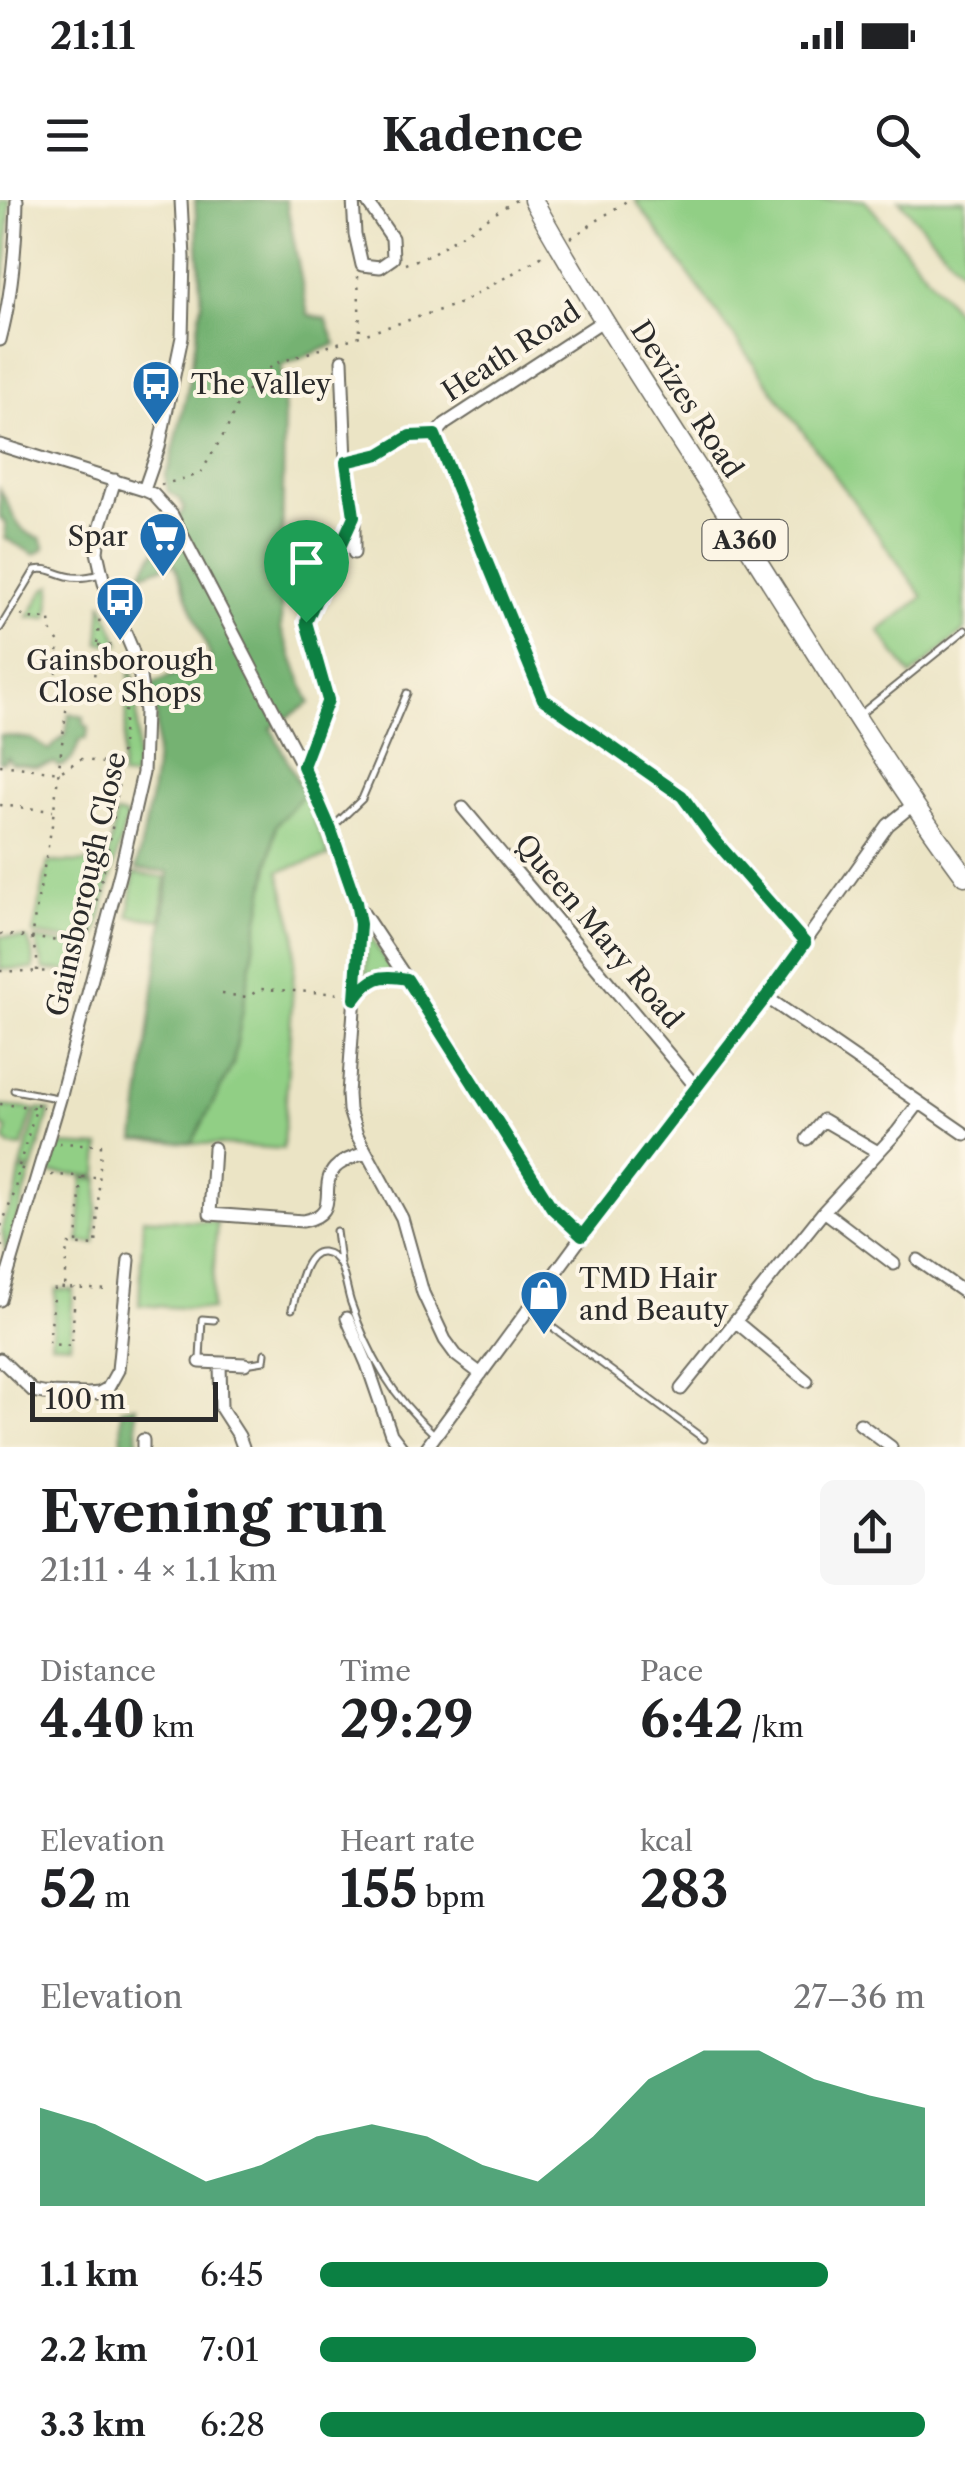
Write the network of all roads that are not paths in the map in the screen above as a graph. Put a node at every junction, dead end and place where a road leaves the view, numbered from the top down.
1 (17, 200) edge
2 (182, 200) edge
3 (353, 200) edge
4 (366, 200) edge
5 (533, 200) edge
6 (604, 320) junction
7 (0, 340) edge
8 (342, 360) dead end
9 (435, 435) junction
10 (0, 445) edge
11 (346, 462) junction
12 (115, 480) junction
13 (144, 490) junction
14 (354, 553) dead end
15 (100, 574) junction
16 (0, 628) edge
17 (965, 630) edge
18 (407, 693) dead end
19 (858, 716) junction
20 (914, 804) junction
21 (463, 808) dead end
22 (331, 830) junction
23 (965, 876) edge
24 (356, 902) junction
25 (805, 943) junction
26 (407, 979) junction
27 (355, 997) junction
28 (766, 997) junction
29 (696, 1086) junction
30 (14, 1090) dead end
31 (919, 1103) junction
32 (58, 1105) junction
33 (965, 1134) edge
34 (807, 1139) dead end
35 (214, 1148) dead end
36 (366, 1152) junction
37 (878, 1152) junction
38 (824, 1211) junction
39 (336, 1232) dead end
40 (582, 1236) junction
41 (129, 1260) dead end
42 (927, 1261) dead end
43 (340, 1262) junction
44 (894, 1264) dead end
45 (3, 1282) edge
46 (965, 1293) edge
47 (0, 1300) edge
48 (292, 1309) dead end
49 (529, 1309) junction
50 (347, 1318) dead end
51 (214, 1320) dead end
52 (735, 1321) junction
53 (356, 1343) junction
54 (344, 1350) dead end
55 (264, 1353) dead end
56 (0, 1359) edge
57 (200, 1362) joint
58 (220, 1363) junction
59 (245, 1364) joint
60 (5, 1374) edge
61 (481, 1374) junction
62 (806, 1380) dead end
63 (681, 1389) dead end
64 (860, 1424) dead end
65 (704, 1438) dead end
66 (434, 1442) edge
67 (243, 1447) edge
68 (401, 1447) edge
69 (891, 1447) edge

1 - 7 street
2 - 13 street
3 - 4 street
5 - 6 main road, Devizes Road / A360
6 - 9 street, Heath Road
6 - 19 main road, Devizes Road / A360
8 - 11 street
9 - 11 street
9 - 25 street, Heath Road
10 - 12 street
11 - 14 street
12 - 13 street
12 - 15 street, Gainsborough Close
13 - 22 street
15 - 16 lane
15 - 32 street, Gainsborough Close
17 - 19 lane
18 - 22 lane
19 - 20 main road, Devizes Road / A360
20 - 23 main road, Devizes Road / A360
20 - 25 street
21 - 29 street, Queen Mary Road
22 - 24 street
24 - 26 street
24 - 27 street
25 - 28 street
26 - 27 street
26 - 40 street
27 - 36 street
28 - 29 street
28 - 31 street
29 - 40 street
30 - 32 lane
31 - 33 street
31 - 37 street
32 - 45 street, Gainsborough Close
34 - 37 street
35 - 36 street
36 - 61 street
37 - 38 street
38 - 44 street
38 - 52 street
39 - 43 lane
40 - 49 street
41 - 60 street
42 - 46 street
43 - 48 lane
43 - 66 lane
45 - 47 street, Gainsborough Close
49 - 61 street
49 - 65 lane
50 - 53 street
51 - 57 lane
52 - 62 street
52 - 63 street
53 - 54 street
53 - 68 street
55 - 59 lane
56 - 60 street
57 - 58 street
58 - 59 street
58 - 67 street
61 - 66 street
64 - 69 street

